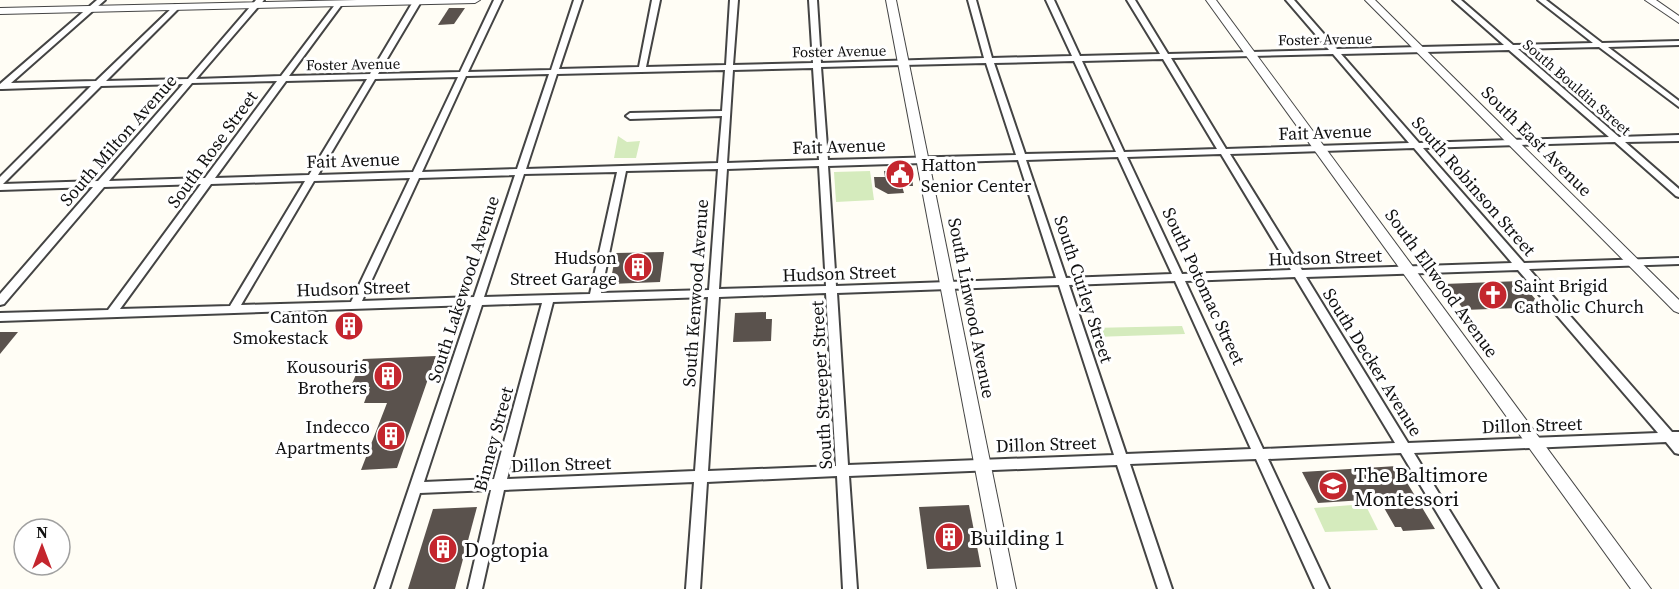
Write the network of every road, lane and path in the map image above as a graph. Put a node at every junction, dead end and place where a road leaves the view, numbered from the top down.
1 (101, 0) edge
2 (475, 0) edge
3 (498, 0) edge
4 (578, 0) edge
5 (656, 0) edge
6 (734, 0) edge
7 (813, 0) edge
8 (891, 0) edge
9 (972, 0) edge
10 (1050, 0) edge
11 (1131, 0) edge
12 (1211, 0) edge
13 (1290, 0) edge
14 (1370, 0) edge
15 (1457, 0) edge
16 (1542, 0) edge
17 (1650, 0) edge
18 (418, 1) edge
19 (258, 2) edge
20 (339, 3) junction
21 (175, 7) junction
22 (91, 9) junction
23 (0, 11) edge
24 (1679, 20) edge
25 (1679, 44) edge
26 (1602, 45) junction
27 (1512, 48) junction
28 (1421, 50) junction
29 (1336, 52) junction
30 (1252, 55) junction
31 (1166, 57) junction
32 (1078, 59) junction
33 (989, 61) junction
34 (905, 63) junction
35 (818, 65) junction
36 (729, 67) junction
37 (642, 70) junction
38 (554, 72) junction
39 (463, 74) junction
40 (372, 76) junction
41 (284, 79) junction
42 (190, 81) junction
43 (99, 83) junction
44 (1, 87) edge
45 (1679, 105) edge
46 (726, 113) junction
47 (630, 116) dead end
48 (1679, 138) edge
49 (1617, 140) junction
50 (1514, 143) junction
51 (1417, 146) junction
52 (1320, 149) junction
53 (1224, 152) junction
54 (1123, 154) junction
55 (1021, 157) junction
56 (924, 160) junction
57 (824, 163) junction
58 (722, 166) junction
59 (622, 169) junction
60 (521, 172) junction
61 (416, 175) junction
62 (312, 178) junction
63 (209, 181) junction
64 (0, 182) edge
65 (101, 184) junction
66 (0, 187) edge
67 (1679, 194) edge
68 (1679, 261) edge
69 (1634, 263) junction
70 (1522, 267) junction
71 (1410, 271) junction
72 (1298, 274) junction
73 (1180, 278) junction
74 (1063, 282) junction
75 (948, 286) junction
76 (831, 290) junction
77 (713, 293) junction
78 (595, 297) junction
79 (549, 298) junction
80 (478, 300) junction
81 (0, 301) edge
82 (355, 305) junction
83 (234, 307) junction
84 (1679, 308) edge
85 (111, 313) junction
86 (0, 317) edge
87 (1674, 437) edge
88 (1534, 443) junction
89 (1405, 448) junction
90 (1679, 449) edge
91 (1260, 454) junction
92 (1121, 459) junction
93 (983, 465) junction
94 (842, 471) junction
95 (700, 477) junction
96 (499, 485) junction
97 (415, 488) junction
98 (382, 589) edge
99 (475, 589) edge
100 (693, 589) edge
101 (849, 589) edge
102 (1007, 589) edge
103 (1165, 589) edge
104 (1322, 589) edge
105 (1491, 589) edge
106 (1642, 589) edge

1 - 22 street
2 - 18 street
3 - 39 street
4 - 38 street, South Lakewood Avenue
5 - 37 street
6 - 36 street, South Kenwood Avenue
7 - 35 street, South Streeper Street
8 - 34 street, South Linwood Avenue
9 - 33 street, South Curley Street
10 - 32 street, South Potomac Street
11 - 31 street, South Decker Avenue
12 - 30 street, South Ellwood Avenue
13 - 29 street, South Robinson Street
14 - 28 street, South East Avenue
15 - 27 street, South Bouldin Street
16 - 26 street
17 - 24 street
18 - 20 street
18 - 40 street
19 - 20 street
19 - 21 street
19 - 42 street, South Milton Avenue
20 - 41 street, South Rose Street
21 - 22 street
21 - 43 street
22 - 23 street
22 - 44 street
25 - 26 street, Foster Avenue
26 - 27 street, Foster Avenue
26 - 45 street
27 - 28 street, Foster Avenue
27 - 49 street, South Bouldin Street
28 - 29 street, Foster Avenue
28 - 50 street, South East Avenue
29 - 30 street, Foster Avenue
29 - 51 street, South Robinson Street
30 - 31 street, Foster Avenue
30 - 52 street, South Ellwood Avenue
31 - 32 street, Foster Avenue
31 - 53 street, South Decker Avenue
32 - 33 street, Foster Avenue
32 - 54 street, South Potomac Street
33 - 34 street, Foster Avenue
33 - 55 street, South Curley Street
34 - 35 street, Foster Avenue
34 - 56 street, South Linwood Avenue
35 - 36 street, Foster Avenue
35 - 57 street, South Streeper Street
36 - 37 street, Foster Avenue
36 - 46 street, South Kenwood Avenue
37 - 38 street, Foster Avenue
38 - 39 street, Foster Avenue
38 - 60 street, South Lakewood Avenue
39 - 40 street, Foster Avenue
39 - 61 street
40 - 41 street, Foster Avenue
40 - 62 street
41 - 42 street, Foster Avenue
41 - 63 street, South Rose Street
42 - 43 street, Foster Avenue
42 - 65 street, South Milton Avenue
43 - 44 street, Foster Avenue
43 - 64 street
46 - 47 street
46 - 58 street, South Kenwood Avenue
48 - 49 street, Fait Avenue
49 - 50 street, Fait Avenue
49 - 67 street, South Bouldin Street
50 - 51 street, Fait Avenue
50 - 69 street, South East Avenue
51 - 52 street, Fait Avenue
51 - 70 street, South Robinson Street
52 - 53 street, Fait Avenue
52 - 71 street, South Ellwood Avenue
53 - 54 street, Fait Avenue
53 - 72 street, South Decker Avenue
54 - 55 street, Fait Avenue
54 - 73 street, South Potomac Street
55 - 56 street, Fait Avenue
55 - 74 street, South Curley Street
56 - 57 street, Fait Avenue
56 - 75 street, South Linwood Avenue
57 - 58 street, Fait Avenue
57 - 76 street, South Streeper Street
58 - 59 street, Fait Avenue
58 - 77 street, South Kenwood Avenue
59 - 60 street, Fait Avenue
59 - 78 street
60 - 61 street, Fait Avenue
60 - 80 street, South Lakewood Avenue
61 - 62 street, Fait Avenue
61 - 82 street
62 - 63 street, Fait Avenue
62 - 83 street
63 - 65 street, Fait Avenue
63 - 85 street, South Rose Street
65 - 66 street, Fait Avenue
65 - 81 street, South Milton Avenue
68 - 69 street, Hudson Street
69 - 70 street, Hudson Street
69 - 84 street, South East Avenue
70 - 71 street, Hudson Street
70 - 87 street, South Robinson Street
71 - 72 street, Hudson Street
71 - 88 street, South Ellwood Avenue
72 - 73 street, Hudson Street
72 - 89 street, South Decker Avenue
73 - 74 street, Hudson Street
73 - 91 street, South Potomac Street
74 - 75 street, Hudson Street
74 - 92 street, South Curley Street
75 - 76 street, Hudson Street
75 - 93 street, South Linwood Avenue
76 - 77 street, Hudson Street
76 - 94 street, South Streeper Street
77 - 78 street, Hudson Street
77 - 95 street, South Kenwood Avenue
78 - 79 street, Hudson Street
79 - 80 street, Hudson Street
79 - 96 street, Binney Street
80 - 82 street, Hudson Street
80 - 97 street, South Lakewood Avenue
82 - 83 street, Hudson Street
83 - 85 street, Hudson Street
85 - 86 street, Hudson Street
87 - 88 street, Dillon Street
87 - 90 street, South Robinson Street
88 - 89 street, Dillon Street
88 - 106 street, South Ellwood Avenue
89 - 91 street, Dillon Street
89 - 105 street, South Decker Avenue
91 - 92 street, Dillon Street
91 - 104 street, South Potomac Street
92 - 93 street, Dillon Street
92 - 103 street, South Curley Street
93 - 94 street, Dillon Street
93 - 102 street, South Linwood Avenue
94 - 95 street, Dillon Street
94 - 101 street, South Streeper Street
95 - 96 street, Dillon Street
95 - 100 street, South Kenwood Avenue
96 - 97 street, Dillon Street
96 - 99 street, Binney Street
97 - 98 street, South Lakewood Avenue

